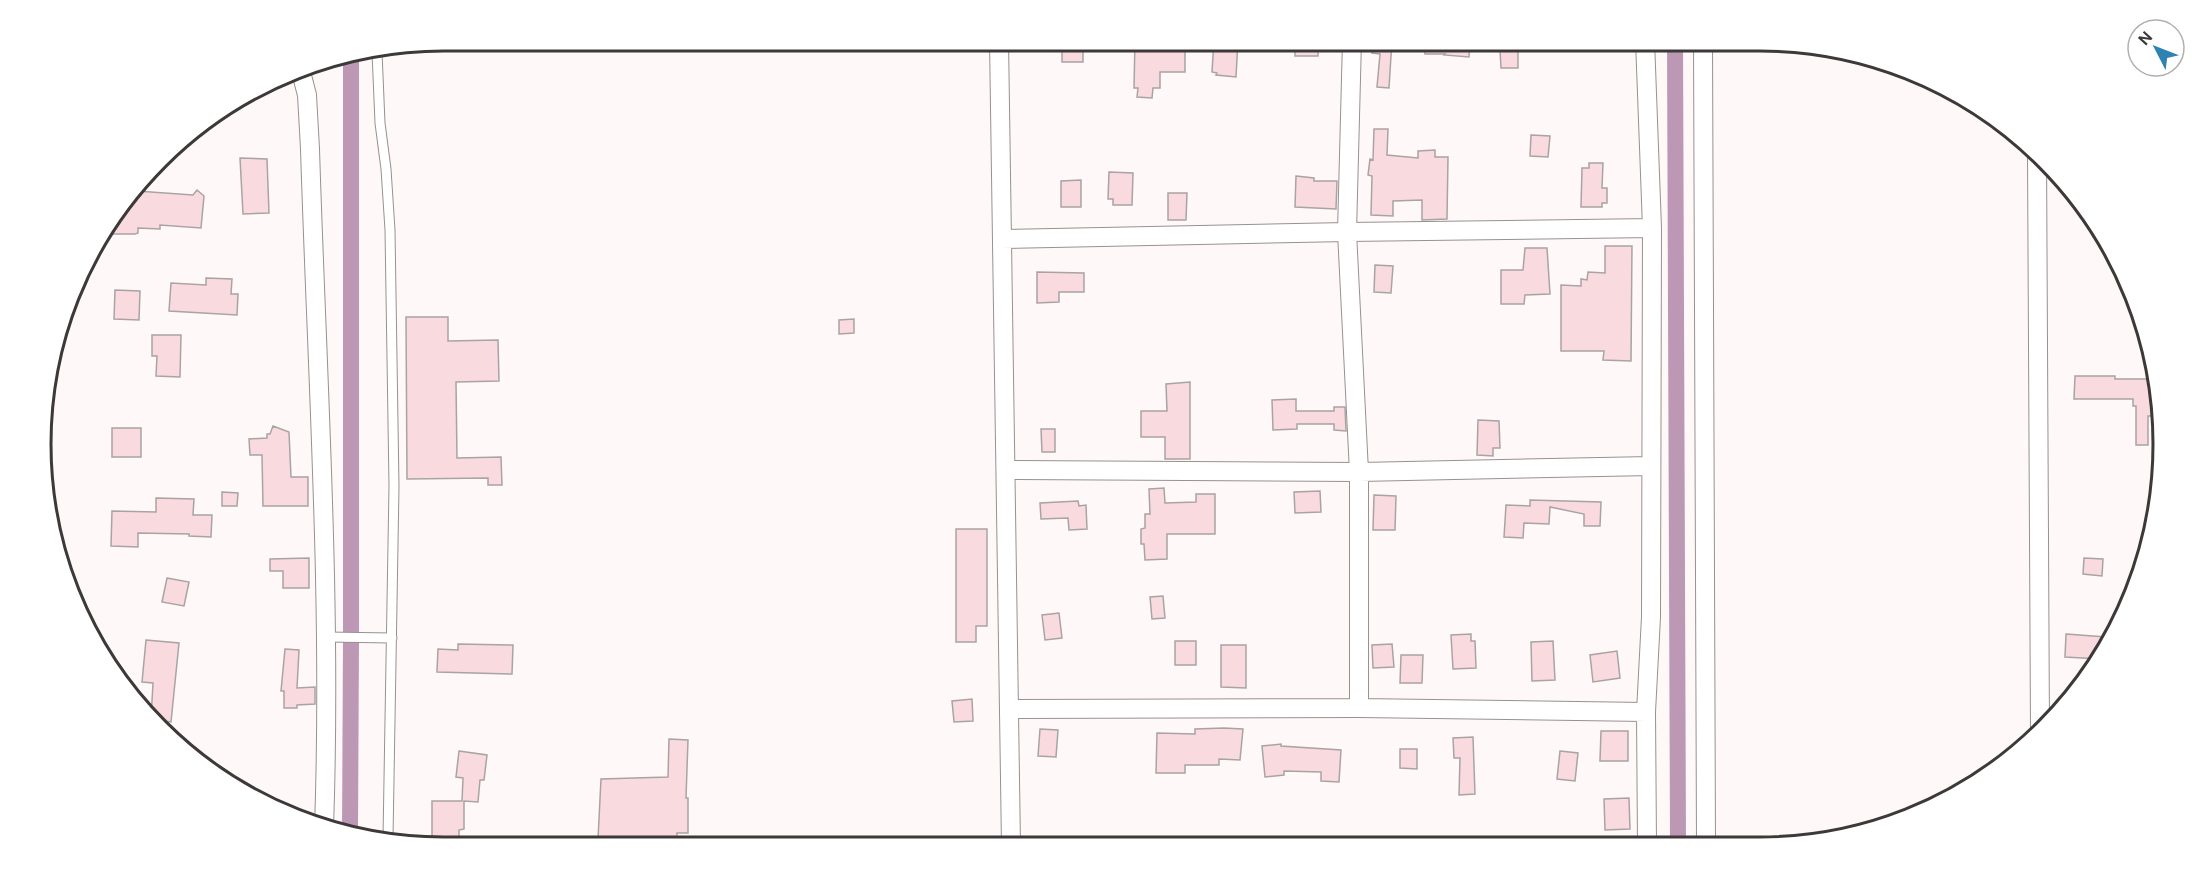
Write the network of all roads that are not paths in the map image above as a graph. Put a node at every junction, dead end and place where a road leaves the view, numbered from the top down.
1 (999, 51) edge
2 (1352, 51) edge
3 (1645, 51) edge
4 (1703, 51) edge
5 (376, 57) edge
6 (303, 78) edge
7 (2037, 165) edge
8 (1652, 228) junction
9 (1347, 232) junction
10 (1002, 239) junction
11 (1651, 466) junction
12 (1006, 470) junction
13 (1359, 472) junction
14 (326, 637) junction
15 (392, 638) junction
16 (1009, 708) junction
17 (1359, 708) junction
18 (1646, 712) junction
19 (2040, 720) edge
20 (324, 818) edge
21 (388, 833) edge
22 (1011, 837) edge
23 (1647, 837) edge
24 (1706, 837) edge

1 - 10 street
2 - 9 street
3 - 8 street
4 - 24 street
5 - 15 lane
6 - 14 street
7 - 19 street
8 - 9 street
8 - 11 street
9 - 10 street
9 - 13 street
10 - 12 street
11 - 13 street
11 - 18 street
12 - 13 street
12 - 16 street
13 - 17 street
14 - 15 lane
14 - 20 street
15 - 21 lane
16 - 17 street
16 - 22 street
17 - 18 street
18 - 23 street

